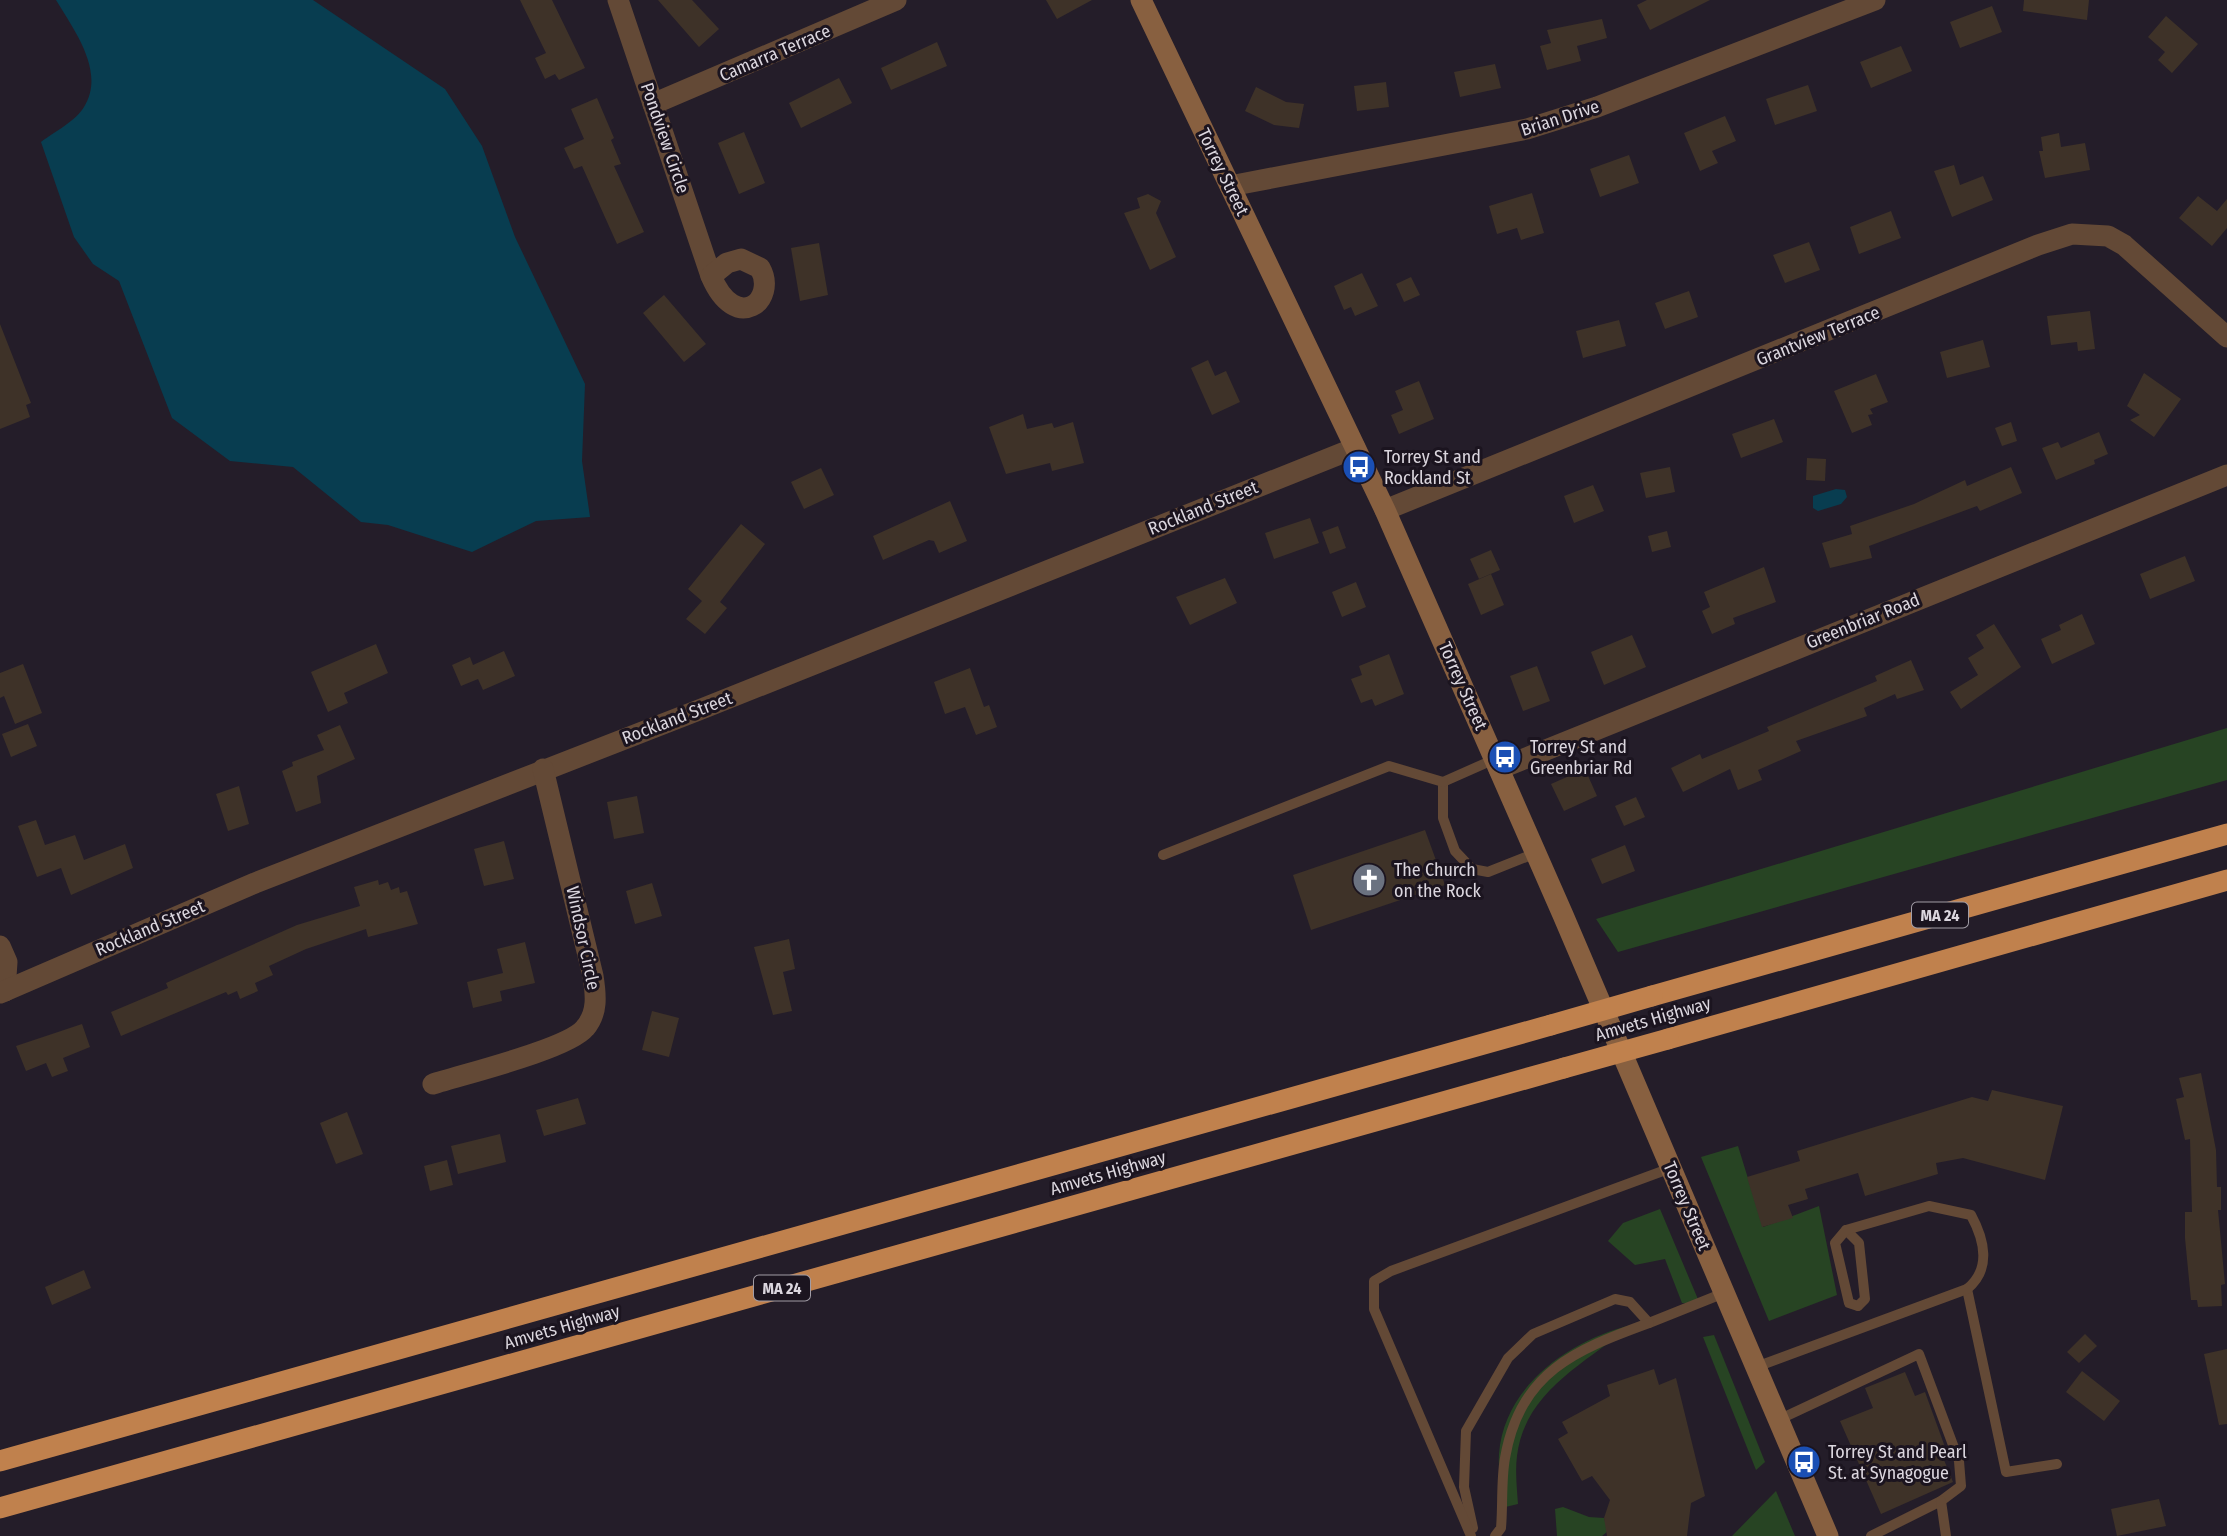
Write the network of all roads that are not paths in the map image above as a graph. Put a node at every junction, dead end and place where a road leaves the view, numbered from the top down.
1 (618, 0) edge
2 (896, 0) edge
3 (1141, 0) edge
4 (1875, 0) edge
5 (653, 104) junction
6 (1230, 186) junction
7 (712, 276) dead end
8 (2227, 337) edge
9 (1355, 447) junction
10 (2227, 475) edge
11 (1385, 510) junction
12 (1497, 764) junction
13 (543, 769) junction
14 (1443, 782) junction
15 (2227, 834) edge
16 (1536, 853) junction
17 (1163, 855) dead end
18 (2227, 880) edge
19 (0, 946) edge
20 (2, 989) edge
21 (433, 1084) dead end
22 (1671, 1168) junction
23 (1846, 1230) junction
24 (1967, 1289) junction
25 (1724, 1293) junction
26 (1858, 1306) junction
27 (1649, 1323) junction
28 (1863, 1326) junction
29 (1756, 1367) junction
30 (1778, 1420) junction
31 (0, 1461) edge
32 (2057, 1464) dead end
33 (1941, 1501) junction
34 (0, 1508) edge
35 (1473, 1536) edge
36 (1495, 1536) edge
37 (1828, 1536) edge
38 (1871, 1536) edge
39 (1946, 1536) edge

1 - 5 street, Pondview Circle
2 - 5 street, Camarra Terrace
3 - 6 main road, Torrey Street
4 - 6 street, Brian Drive
5 - 7 street, Pondview Circle
6 - 9 main road, Torrey Street
8 - 11 street, Grantview Terrace
9 - 11 main road, Torrey Street
9 - 13 street, Rockland Street
10 - 12 street, Greenbriar Road
11 - 12 main road, Torrey Street
12 - 14 lane
12 - 16 main road, Torrey Street
13 - 20 street, Rockland Street
13 - 21 street, Windsor Circle
14 - 16 lane
14 - 17 lane
15 - 31 highway, Amvets Highway / MA 24, bridge
16 - 22 main road, Torrey Street
18 - 34 highway, Amvets Highway / MA 24, bridge
19 - 20 street
22 - 25 main road, Torrey Street
22 - 35 lane
23 - 24 lane
23 - 26 lane
23 - 26 lane
24 - 28 lane
24 - 32 lane
25 - 27 lane
25 - 29 main road, Torrey Street
26 - 28 lane
27 - 35 lane
27 - 36 lane
28 - 29 lane
29 - 30 main road, Torrey Street
30 - 33 lane
30 - 37 main road, Torrey Street
33 - 38 lane
33 - 39 lane

